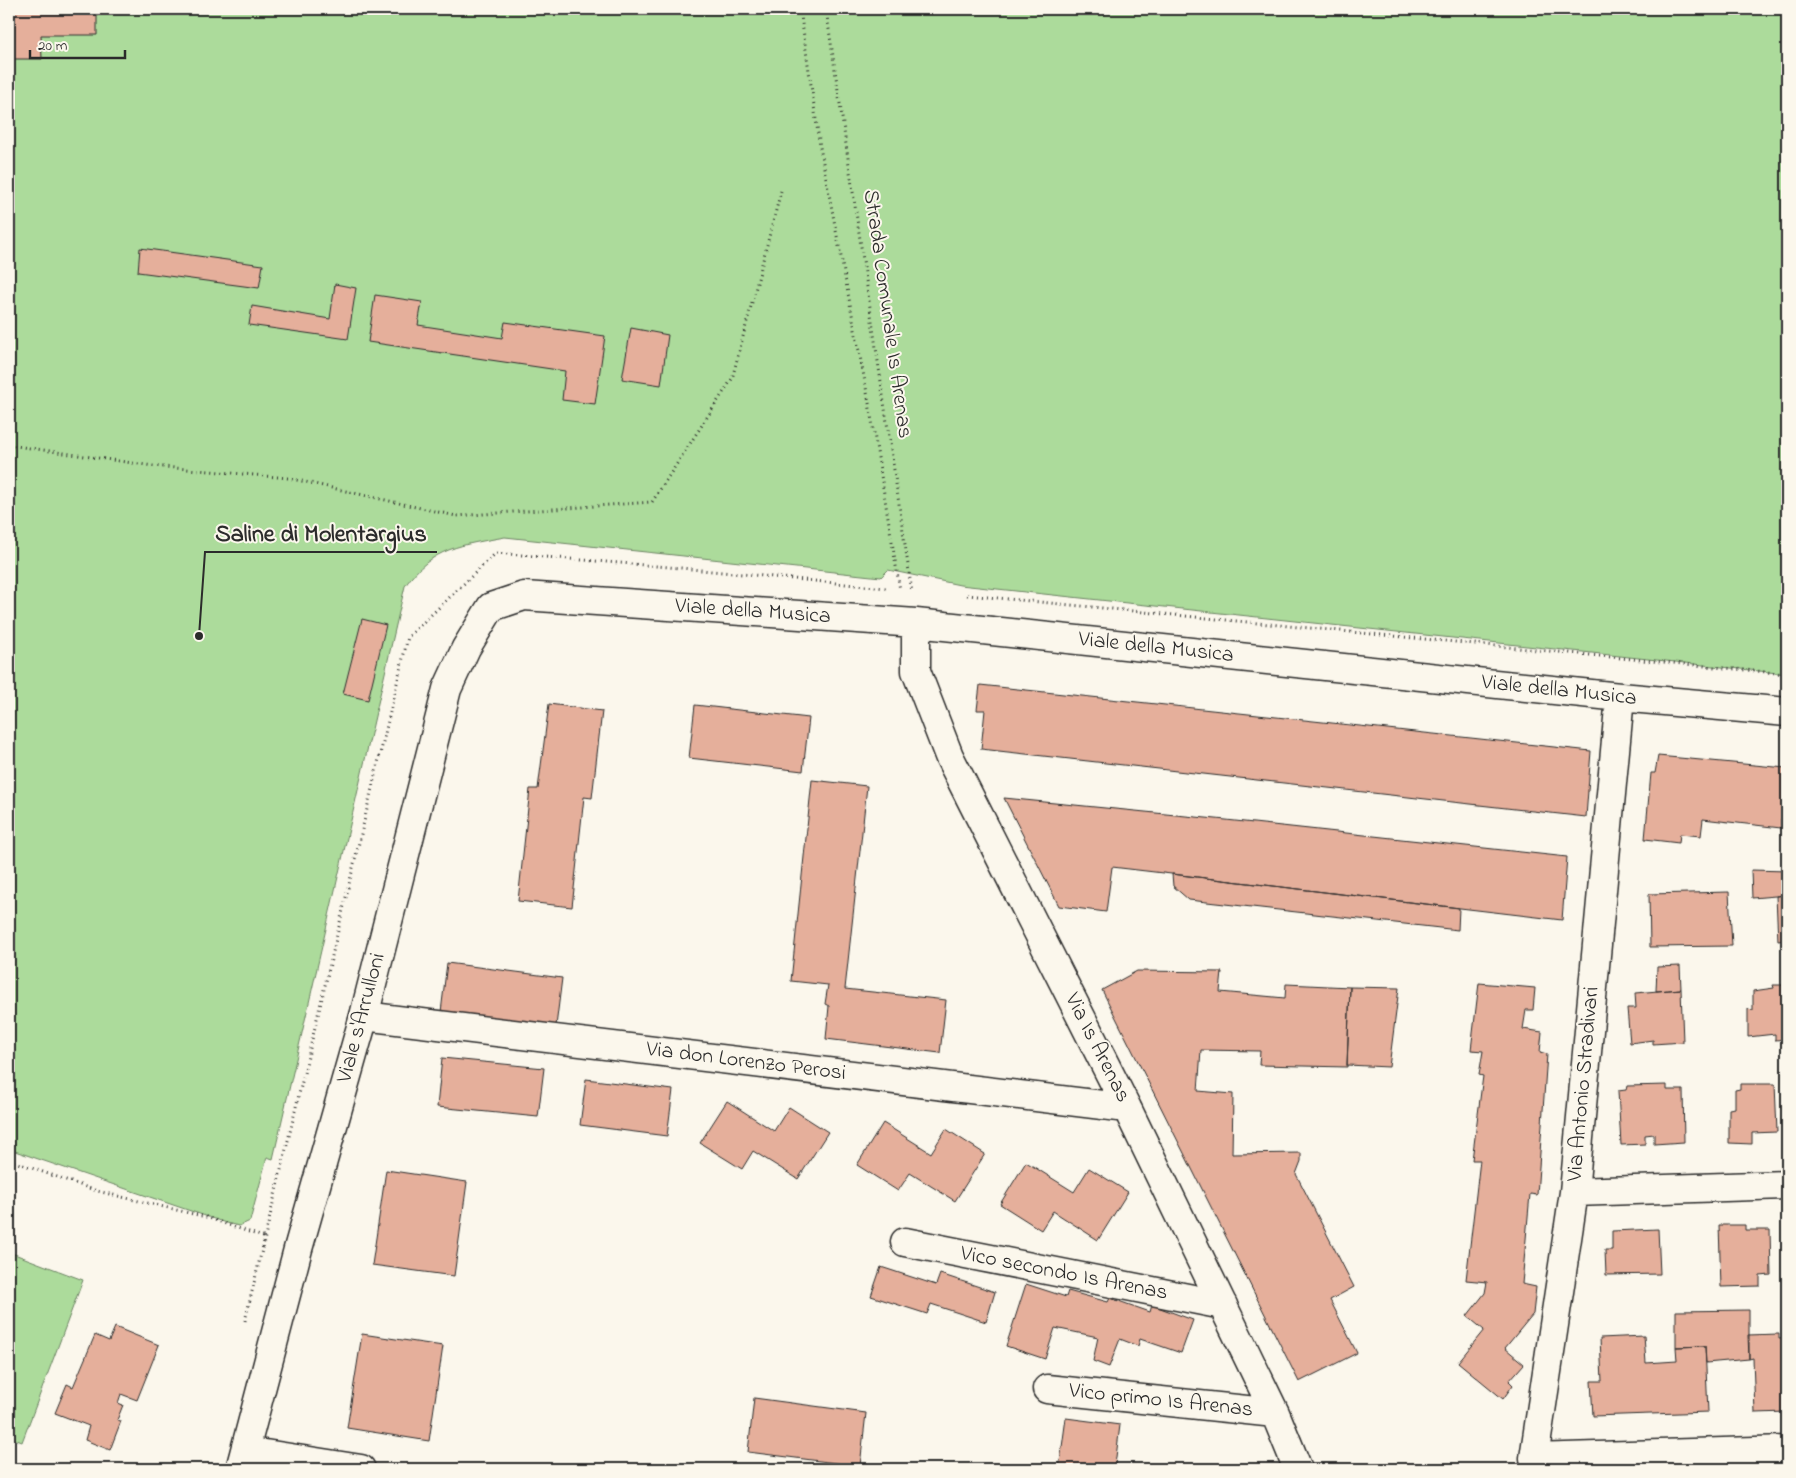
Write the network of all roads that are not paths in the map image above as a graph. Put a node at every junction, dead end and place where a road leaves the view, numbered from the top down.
1 (524, 596) joint
2 (916, 623) junction
3 (1620, 697) junction
4 (1787, 712) edge
5 (364, 1016) junction
6 (1127, 1108) junction
7 (1787, 1185) edge
8 (1574, 1192) junction
9 (905, 1242) dead end
10 (1223, 1306) junction
11 (1047, 1389) dead end
12 (1275, 1413) junction
13 (1787, 1450) edge
14 (242, 1460) edge
15 (1536, 1464) edge
16 (361, 1469) edge
17 (1298, 1469) edge

1 - 2 street, Viale della Musica
1 - 5 street, Viale s'Arrulloni
2 - 3 street, Viale della Musica
2 - 6 street, Via Is Arenas
3 - 4 street, Viale della Musica
3 - 8 street, Via Antonio Stradivari
5 - 6 street, Via don Lorenzo Perosi
5 - 14 street, Viale s'Arrulloni
6 - 10 street, Via Is Arenas
7 - 8 street
8 - 15 street, Via Antonio Stradivari
9 - 10 street, Vico secondo Is Arenas
10 - 12 street, Via Is Arenas
11 - 12 street, Vico primo Is Arenas
12 - 17 street, Via Is Arenas
13 - 15 street
14 - 16 street

